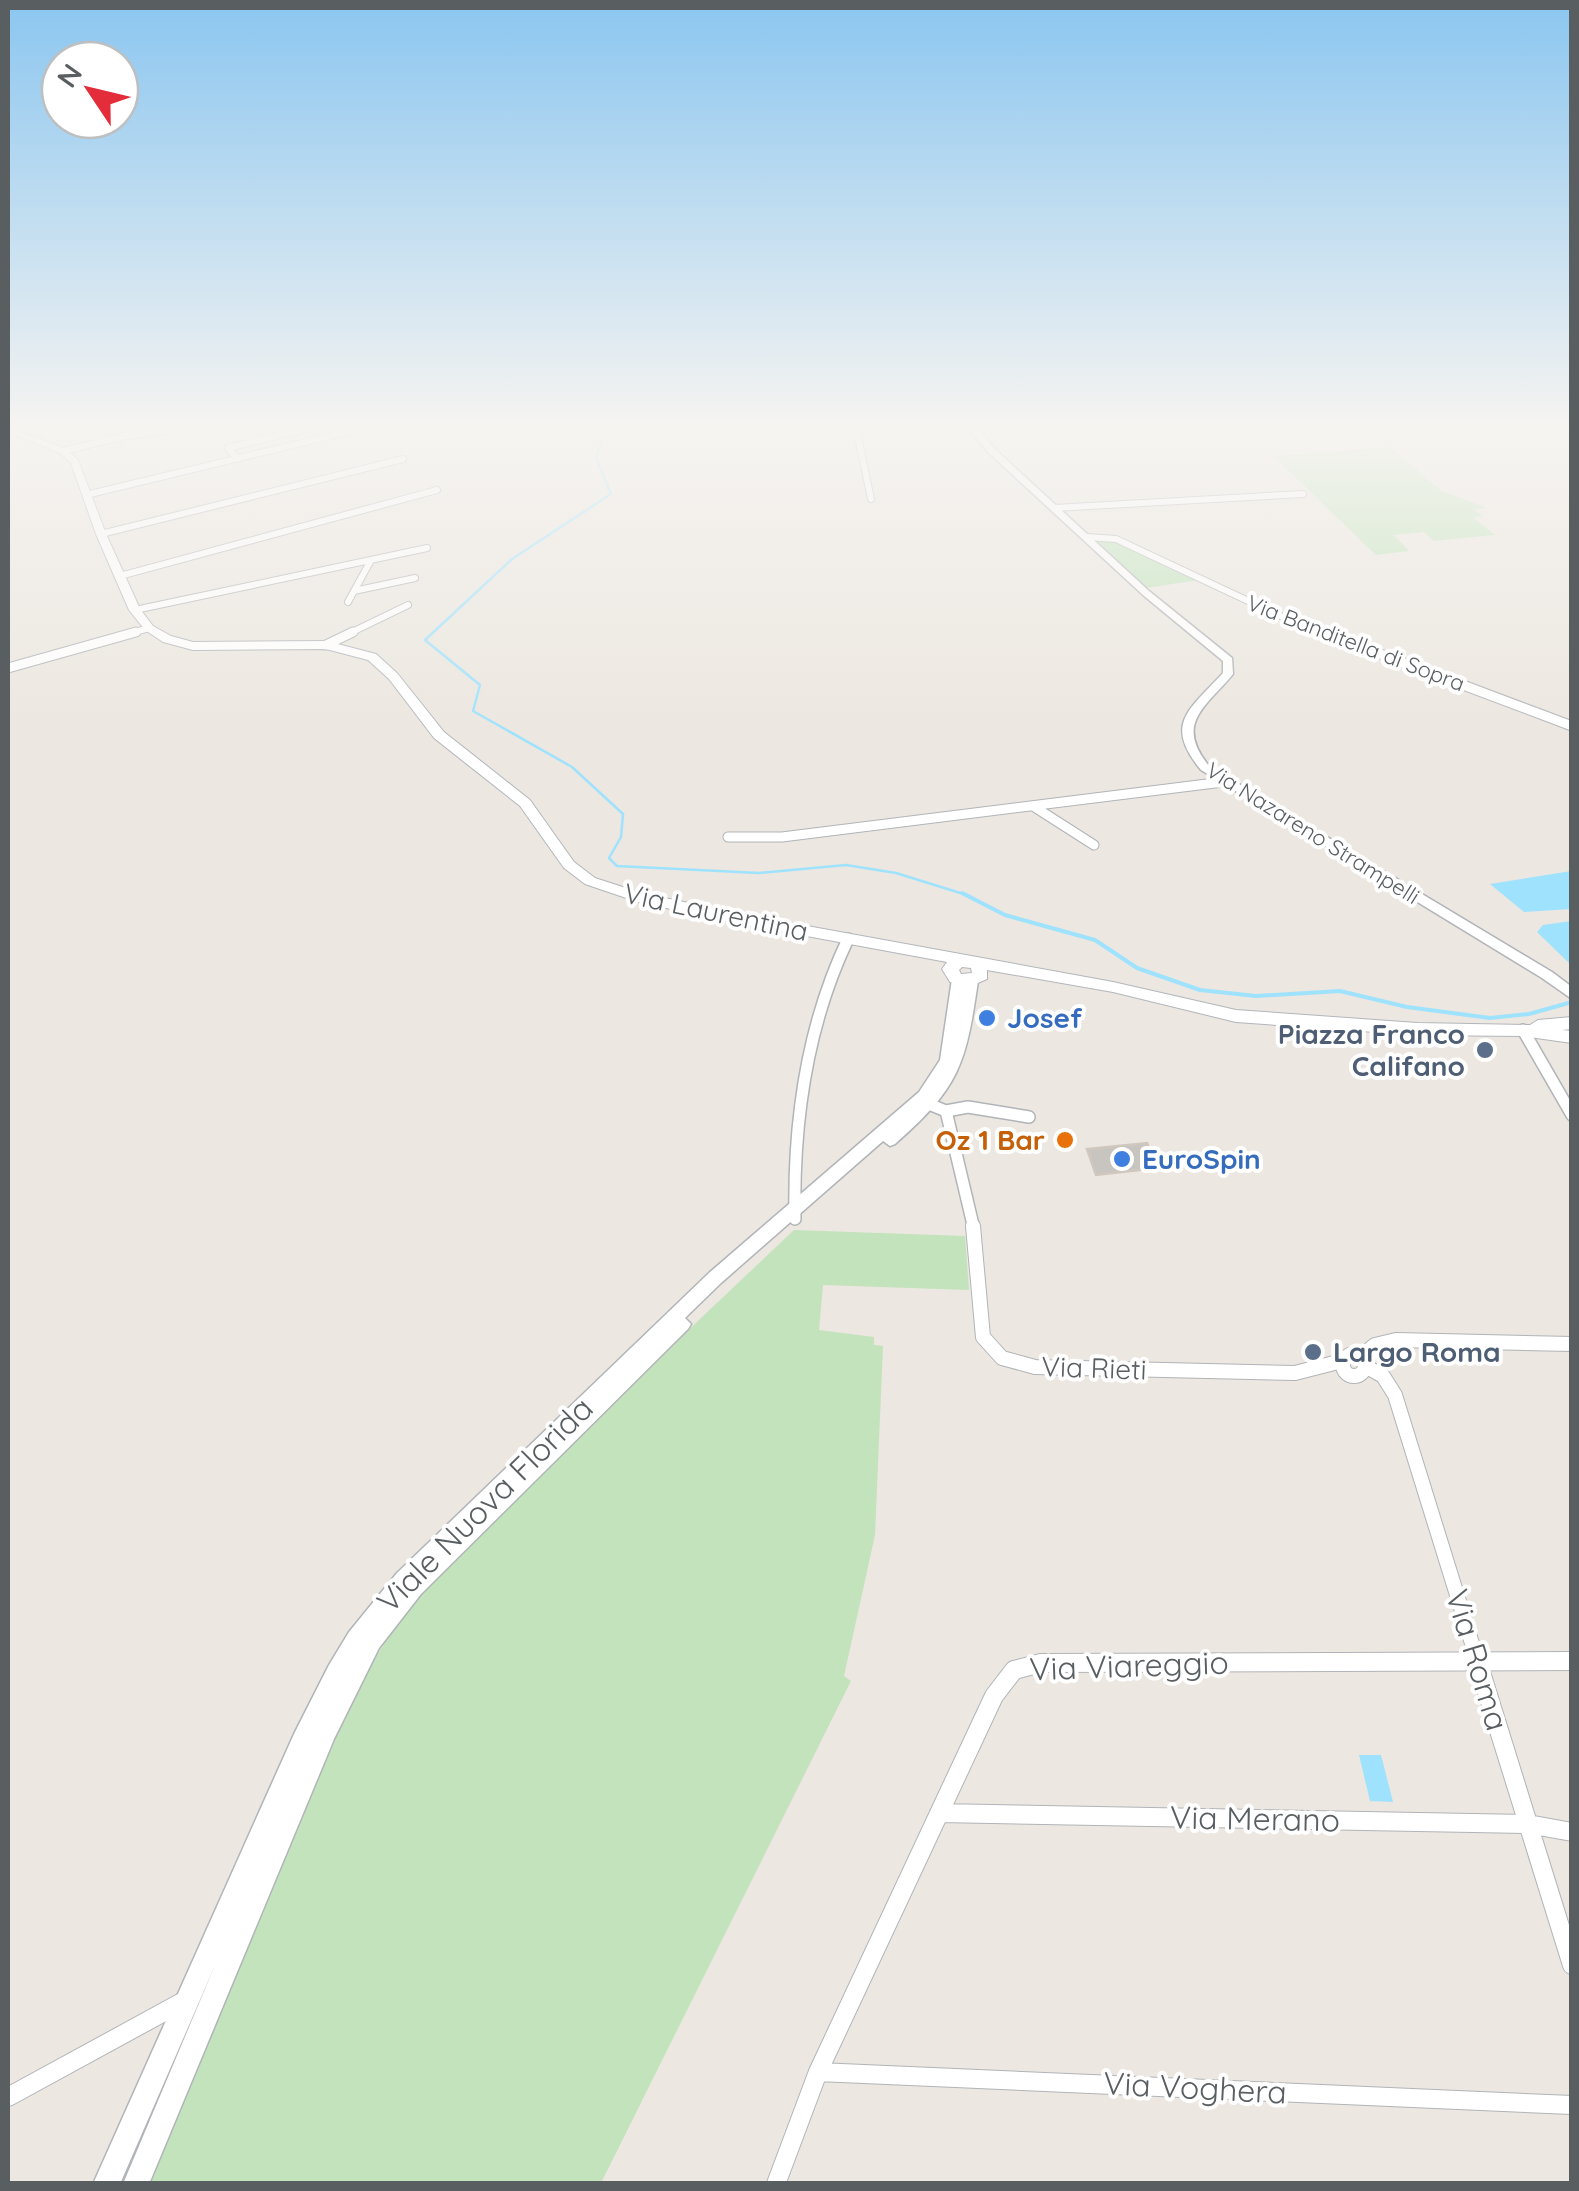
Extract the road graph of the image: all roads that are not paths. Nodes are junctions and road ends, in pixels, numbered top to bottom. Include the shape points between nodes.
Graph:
1 (100, 529) edge
2 (120, 529) edge
3 (293, 529) edge
4 (1077, 529) edge
5 (101, 534) junction
6 (1087, 538) junction
7 (428, 548) dead end
8 (370, 562) junction
9 (120, 576) junction
10 (415, 578) dead end
11 (354, 591) junction
12 (348, 602) dead end
13 (408, 605) dead end
14 (136, 610) junction
15 (149, 628) junction
16 (326, 645) junction
17 (8, 668) edge
18 (1572, 726) edge
19 (1223, 782) junction
20 (1033, 806) junction
21 (728, 837) dead end
22 (1094, 845) dead end
23 (848, 939) junction
24 (967, 972) junction
25 (1568, 991) edge
26 (1572, 1023) edge
27 (1524, 1030) junction
28 (1572, 1037) edge
29 (938, 1108) junction
30 (1572, 1115) edge
31 (1029, 1117) dead end
32 (795, 1213) junction
33 (1572, 1344) edge
34 (1364, 1362) junction
35 (1477, 1660) junction
36 (1572, 1661) edge
37 (939, 1812) junction
38 (1528, 1824) junction
39 (1572, 1832) edge
40 (1572, 1966) edge
41 (223, 1982) junction
42 (189, 1998) junction
43 (818, 2072) junction
44 (8, 2098) edge
45 (1572, 2105) edge
46 (106, 2184) edge
47 (136, 2184) edge
48 (776, 2184) edge

1 - 5 main road
2 - 5 street
3 - 9 street
4 - 6 street, Via Nazareno Strampelli
5 - 9 main road
6 - 18 street, Via Banditella di Sopra via 1116,540 1278,615
6 - 19 street, Via Nazareno Strampelli via 1228,660 1228,674 1196,706 1186,732 1196,759
7 - 8 street
8 - 11 street
8 - 14 street
9 - 14 main road
10 - 11 street
11 - 12 street
13 - 16 street
14 - 15 main road
15 - 16 main road via 201,648
15 - 17 street
16 - 23 main road, Via Laurentina via 384,666 435,731 529,808 569,865 590,881
19 - 20 street
19 - 25 street, Via Nazareno Strampelli
20 - 21 street
20 - 22 street
23 - 24 main road, Via Laurentina
23 - 32 street via 812,1034
24 - 27 main road via 1016,970 1236,1016
24 - 29 street, Viale Nuova Florida via 958,1061
24 - 32 street, Viale Nuova Florida via 948,1056 935,1083
26 - 27 main road
27 - 28 main road
27 - 30 street
29 - 31 street
29 - 32 street, Viale Nuova Florida
29 - 34 street, Via Rieti via 977,1240 983,1338 996,1354 1029,1367 1295,1373 1342,1361 1355,1375 1362,1374
32 - 41 street, Viale Nuova Florida via 390,1614 332,1718
32 - 42 street, Viale Nuova Florida via 691,1300 392,1592 323,1702
33 - 34 street via 1396,1340 1375,1346
34 - 35 street, Via Roma via 1395,1395
35 - 36 street, Via Viareggio
35 - 37 street, Via Viareggio via 1023,1666 1000,1687
35 - 38 street, Via Roma
37 - 38 street, Via Merano
37 - 43 street, Via Viareggio
38 - 39 street, Via Merano
38 - 40 street, Via Roma
41 - 42 street
41 - 47 street, Viale Nuova Florida
42 - 44 street
42 - 46 street, Viale Nuova Florida
43 - 45 street, Via Voghera
43 - 48 street, Via Viareggio

